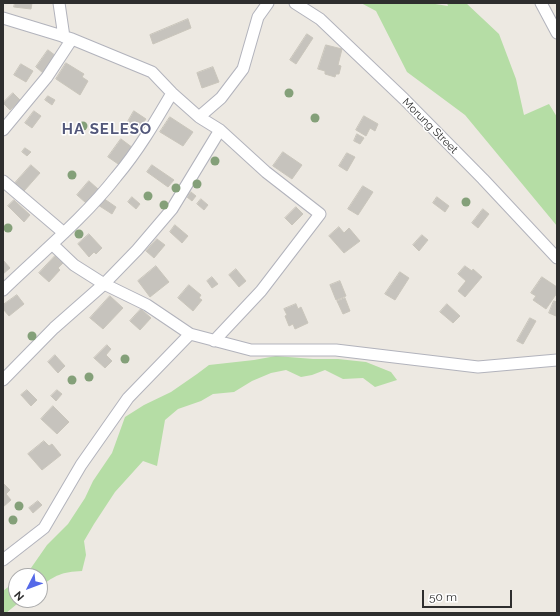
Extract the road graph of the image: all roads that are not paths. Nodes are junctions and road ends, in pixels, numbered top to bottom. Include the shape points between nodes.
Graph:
1 (59, 3) edge
2 (268, 3) edge
3 (295, 3) edge
4 (540, 3) edge
5 (3, 18) edge
6 (557, 33) edge
7 (68, 38) junction
8 (172, 93) junction
9 (199, 117) junction
10 (3, 130) edge
11 (220, 130) junction
12 (3, 181) edge
13 (64, 233) junction
14 (52, 244) junction
15 (557, 258) edge
16 (104, 284) junction
17 (3, 290) edge
18 (190, 334) junction
19 (214, 341) junction
20 (557, 360) edge
21 (3, 380) edge
22 (3, 560) edge

1 - 7 street
2 - 9 street via 258,18 243,69 221,98
3 - 15 street, Morung Street via 320,19 404,99
4 - 6 street
5 - 7 street
7 - 8 street via 152,72
7 - 10 street via 47,77
8 - 9 street
8 - 13 street via 144,140 116,178
9 - 11 street
11 - 16 street via 172,209
11 - 19 street via 266,172 320,214 262,291
12 - 13 street
13 - 14 street
14 - 16 street via 74,265
14 - 17 street
16 - 18 street via 147,305
16 - 21 street via 54,328
18 - 19 street
18 - 22 street via 128,398 81,465 44,528
19 - 20 street via 251,350 336,350 478,367

